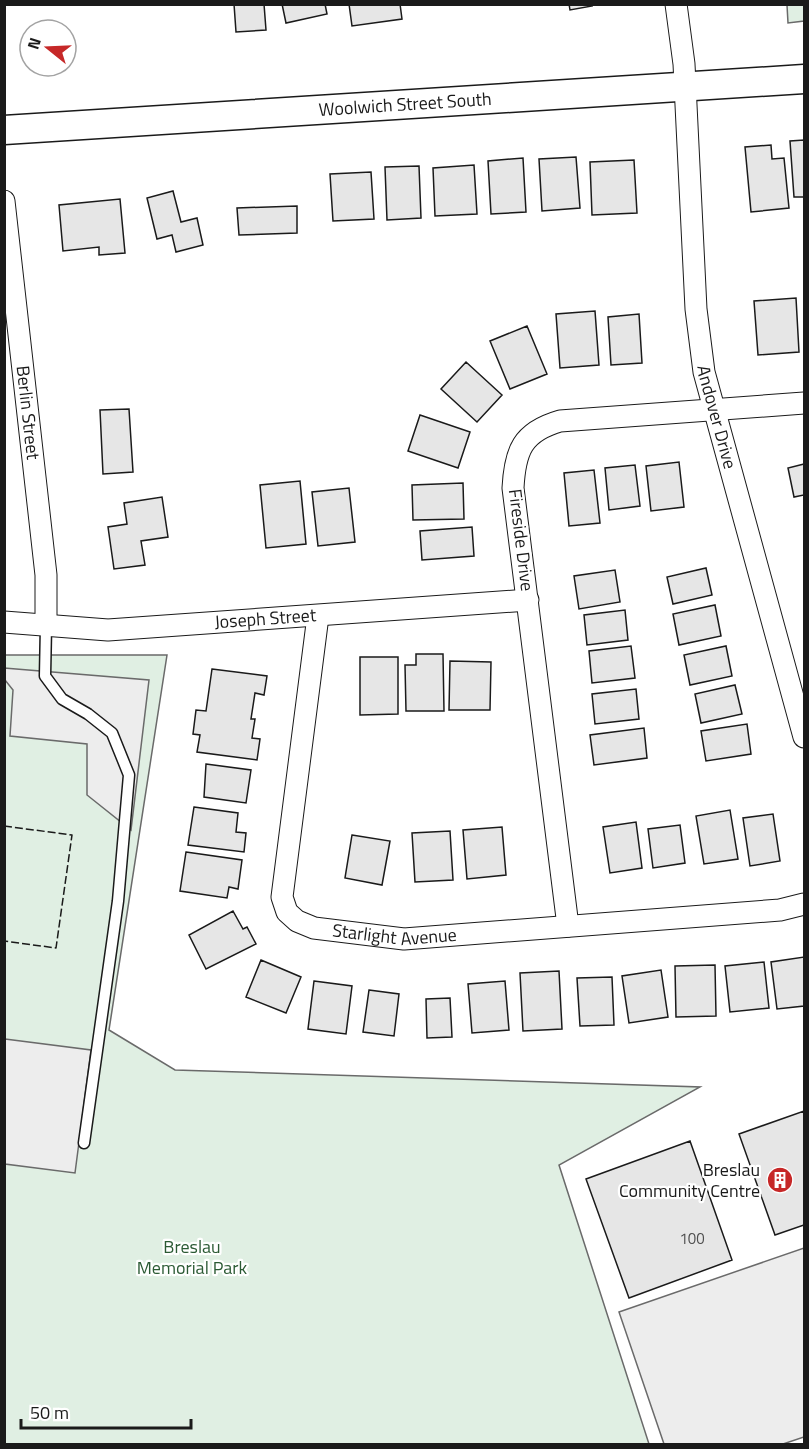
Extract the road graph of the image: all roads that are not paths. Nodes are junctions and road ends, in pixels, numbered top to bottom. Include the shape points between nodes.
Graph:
1 (676, 4) edge
2 (804, 79) edge
3 (684, 88) junction
4 (4, 130) edge
5 (4, 201) edge
6 (804, 403) edge
7 (716, 408) junction
8 (528, 600) junction
9 (318, 616) junction
10 (4, 622) edge
11 (46, 626) junction
12 (804, 737) edge
13 (804, 904) edge
14 (568, 926) junction
15 (84, 1143) dead end

1 - 3 street, Andover Drive
2 - 3 street, Woolwich Street South
3 - 4 street, Woolwich Street South
3 - 7 street, Andover Drive via 696,309 704,372
5 - 11 street, Berlin Street via 46,575
6 - 7 street, Fireside Drive
7 - 8 street, Fireside Drive via 560,421 543,426 528,438 517,452 513,488
7 - 12 street, Andover Drive
8 - 9 street, Joseph Street
8 - 14 street, Fireside Drive
9 - 11 street, Joseph Street via 108,630
9 - 14 street, Starlight Avenue via 282,897 287,912 314,928 404,939
10 - 11 street, Joseph Street
11 - 15 lane via 45,676 62,699 112,733 129,775 118,902
13 - 14 street, Starlight Avenue via 780,910

